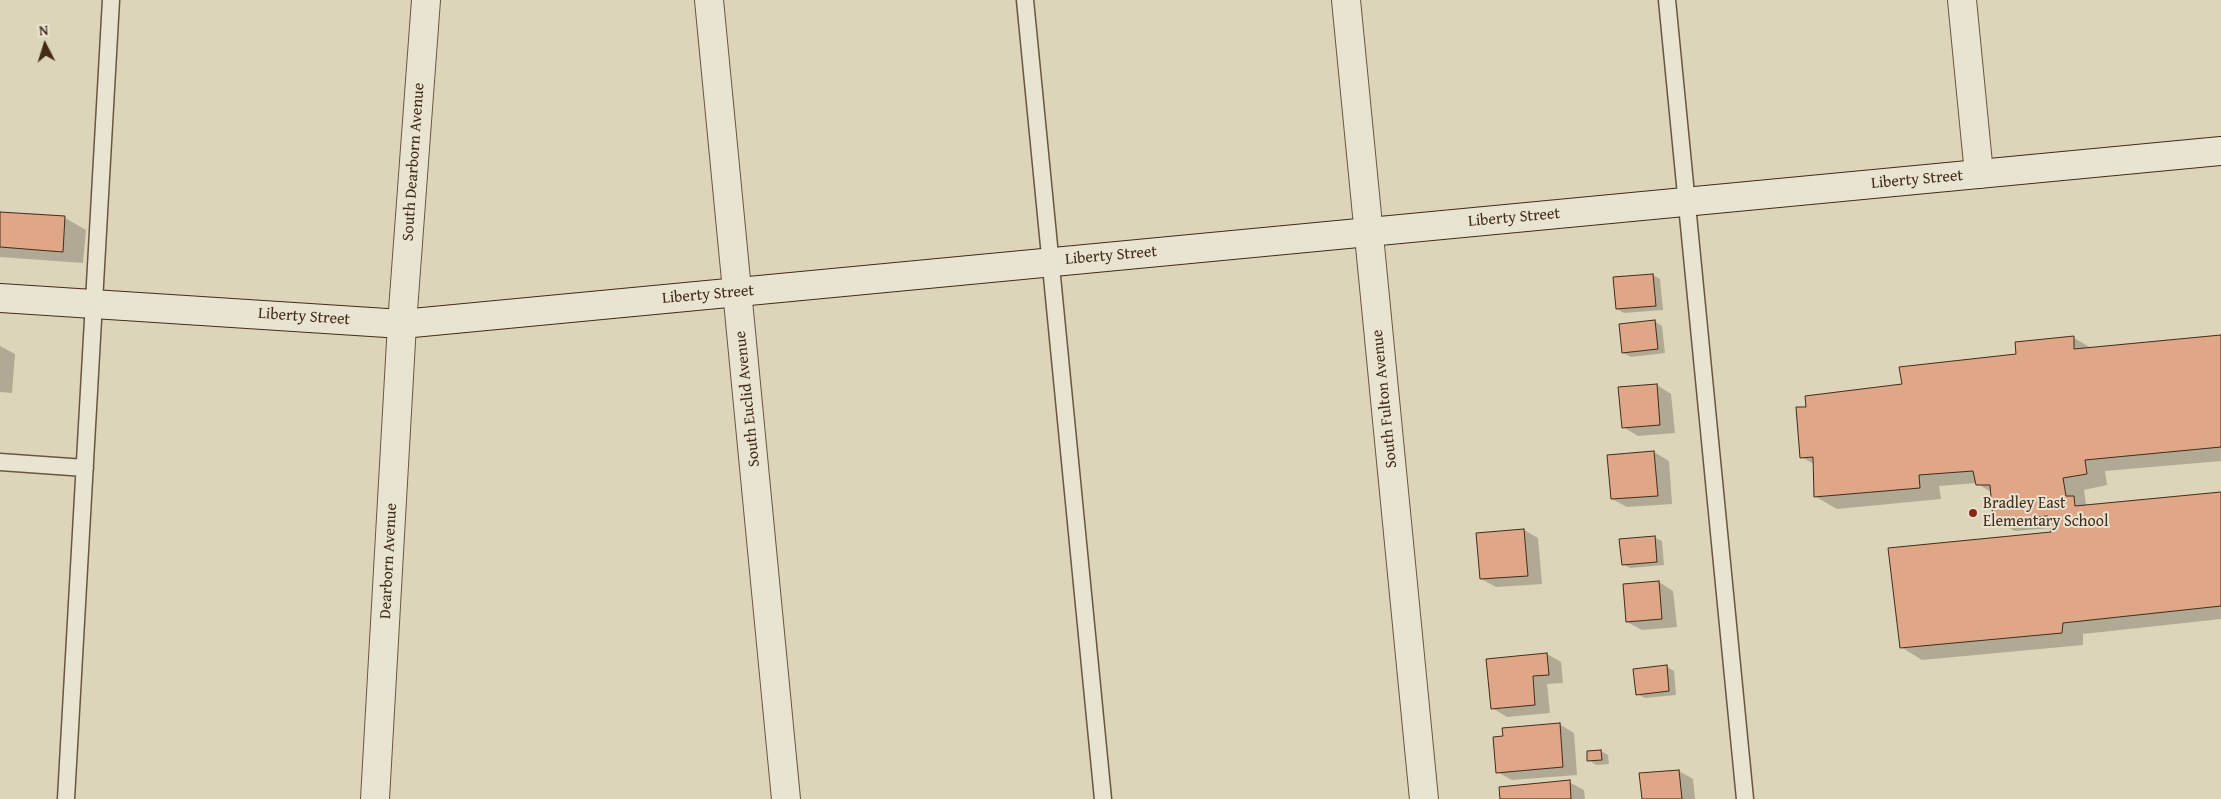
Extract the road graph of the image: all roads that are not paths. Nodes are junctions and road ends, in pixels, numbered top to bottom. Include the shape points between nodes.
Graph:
1 (111, 0) edge
2 (426, 0) edge
3 (709, 0) edge
4 (1025, 0) edge
5 (1346, 0) edge
6 (1667, 0) edge
7 (1962, 0) edge
8 (2221, 151) edge
9 (1979, 174) junction
10 (1686, 202) junction
11 (1369, 232) junction
12 (1051, 262) junction
13 (737, 292) junction
14 (0, 298) edge
15 (94, 304) junction
16 (402, 324) junction
17 (0, 462) edge
18 (85, 468) junction
19 (66, 799) edge
20 (375, 799) edge
21 (786, 799) edge
22 (1103, 799) edge
23 (1424, 799) edge
24 (1745, 799) edge

1 - 15 lane
2 - 16 street, South Dearborn Avenue
3 - 13 street, South Euclid Avenue
4 - 12 lane
5 - 11 street, South Fulton Avenue
6 - 10 lane
7 - 9 street
8 - 9 street, Liberty Street
9 - 10 street, Liberty Street
10 - 11 street, Liberty Street
10 - 24 lane
11 - 12 street, Liberty Street
11 - 23 street, South Fulton Avenue
12 - 13 street, Liberty Street
12 - 22 lane
13 - 16 street, Liberty Street
13 - 21 street, South Euclid Avenue
14 - 15 street, Liberty Street
15 - 16 street, Liberty Street
15 - 18 lane
16 - 20 street, Dearborn Avenue
17 - 18 lane
18 - 19 lane

